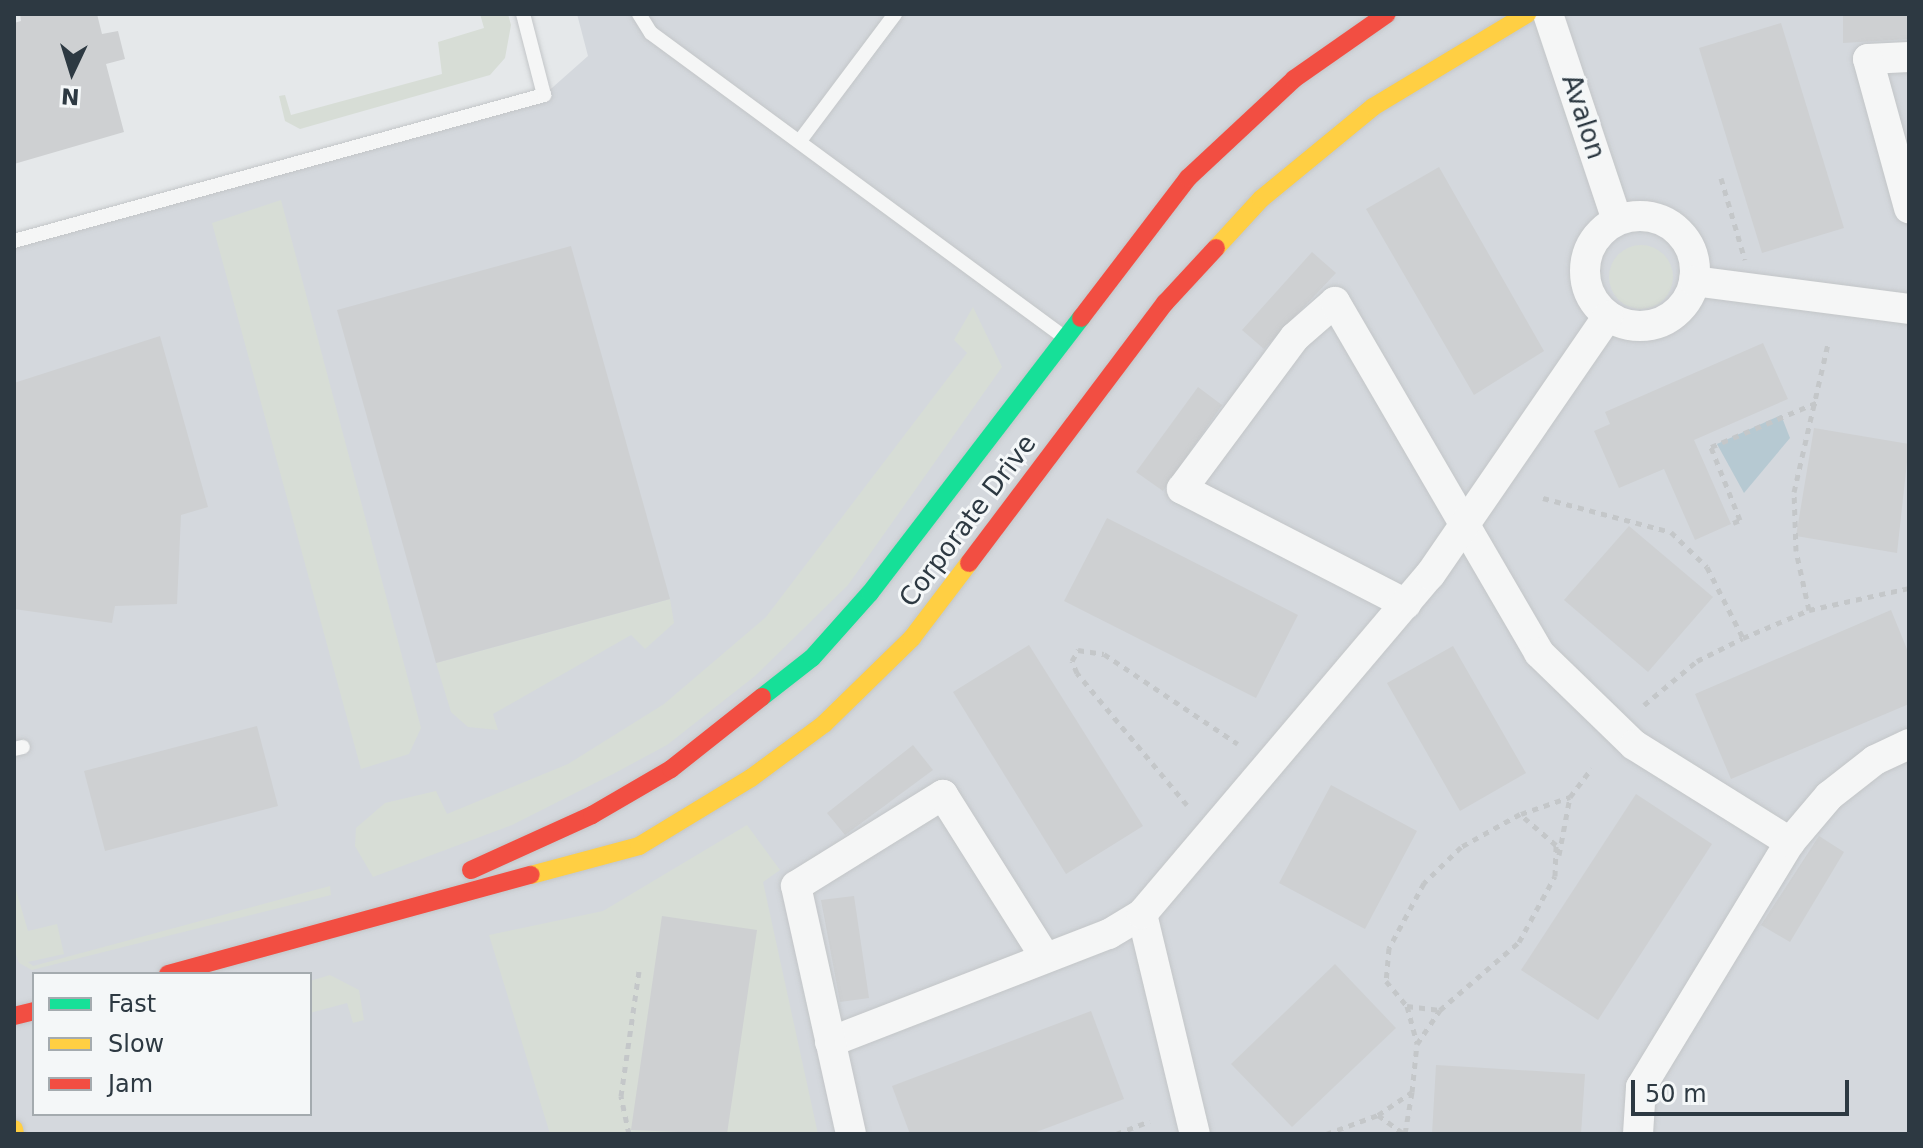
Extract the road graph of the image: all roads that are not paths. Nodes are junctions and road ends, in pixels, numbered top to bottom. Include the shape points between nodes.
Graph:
1 (523, 14) edge
2 (639, 14) edge
3 (895, 14) edge
4 (1387, 14) edge
5 (1527, 14) edge
6 (1548, 14) edge
7 (1909, 57) edge
8 (802, 138) junction
9 (1909, 208) edge
10 (1617, 220) junction
11 (14, 241) edge
12 (1694, 281) junction
13 (1909, 309) edge
14 (1608, 316) junction
15 (1064, 337) junction
16 (1136, 340) junction
17 (1106, 347) dead end
18 (1084, 348) dead end
19 (1467, 523) junction
20 (1406, 604) junction
21 (1909, 744) edge
22 (1790, 842) junction
23 (1142, 914) junction
24 (361, 921) junction
25 (1045, 957) junction
26 (175, 972) edge
27 (830, 1042) junction
28 (851, 1134) edge
29 (1195, 1134) edge
30 (1638, 1134) edge

1 - 11 lane via 544,95
2 - 8 lane via 651,33
3 - 8 lane
4 - 15 main road, Corporate Drive via 1294,79 1219,146 1157,214
5 - 16 main road, Corporate Drive via 1411,82 1293,169 1195,266
6 - 10 street, Avalon
7 - 9 street via 1868,59
8 - 15 lane
10 - 12 street via 1654,218 1675,229 1690,249
10 - 14 street via 1590,245 1584,269 1589,295
12 - 13 street
12 - 14 street via 1668,319 1633,325
14 - 19 street
15 - 18 main road
15 - 24 main road, Corporate Drive via 870,593 780,688 619,799
16 - 17 main road
16 - 24 main road, Corporate Drive via 912,638 813,732 713,804 639,846
19 - 20 street
19 - 20 street via 1335,302 1295,337 1182,489
19 - 22 street via 1531,640 1583,702 1659,764
20 - 23 street
21 - 22 street via 1840,786
22 - 30 street via 1641,1087
23 - 25 street
23 - 29 street
24 - 26 main road, Corporate Drive
25 - 27 street
25 - 27 street via 943,795 796,886
27 - 28 street

